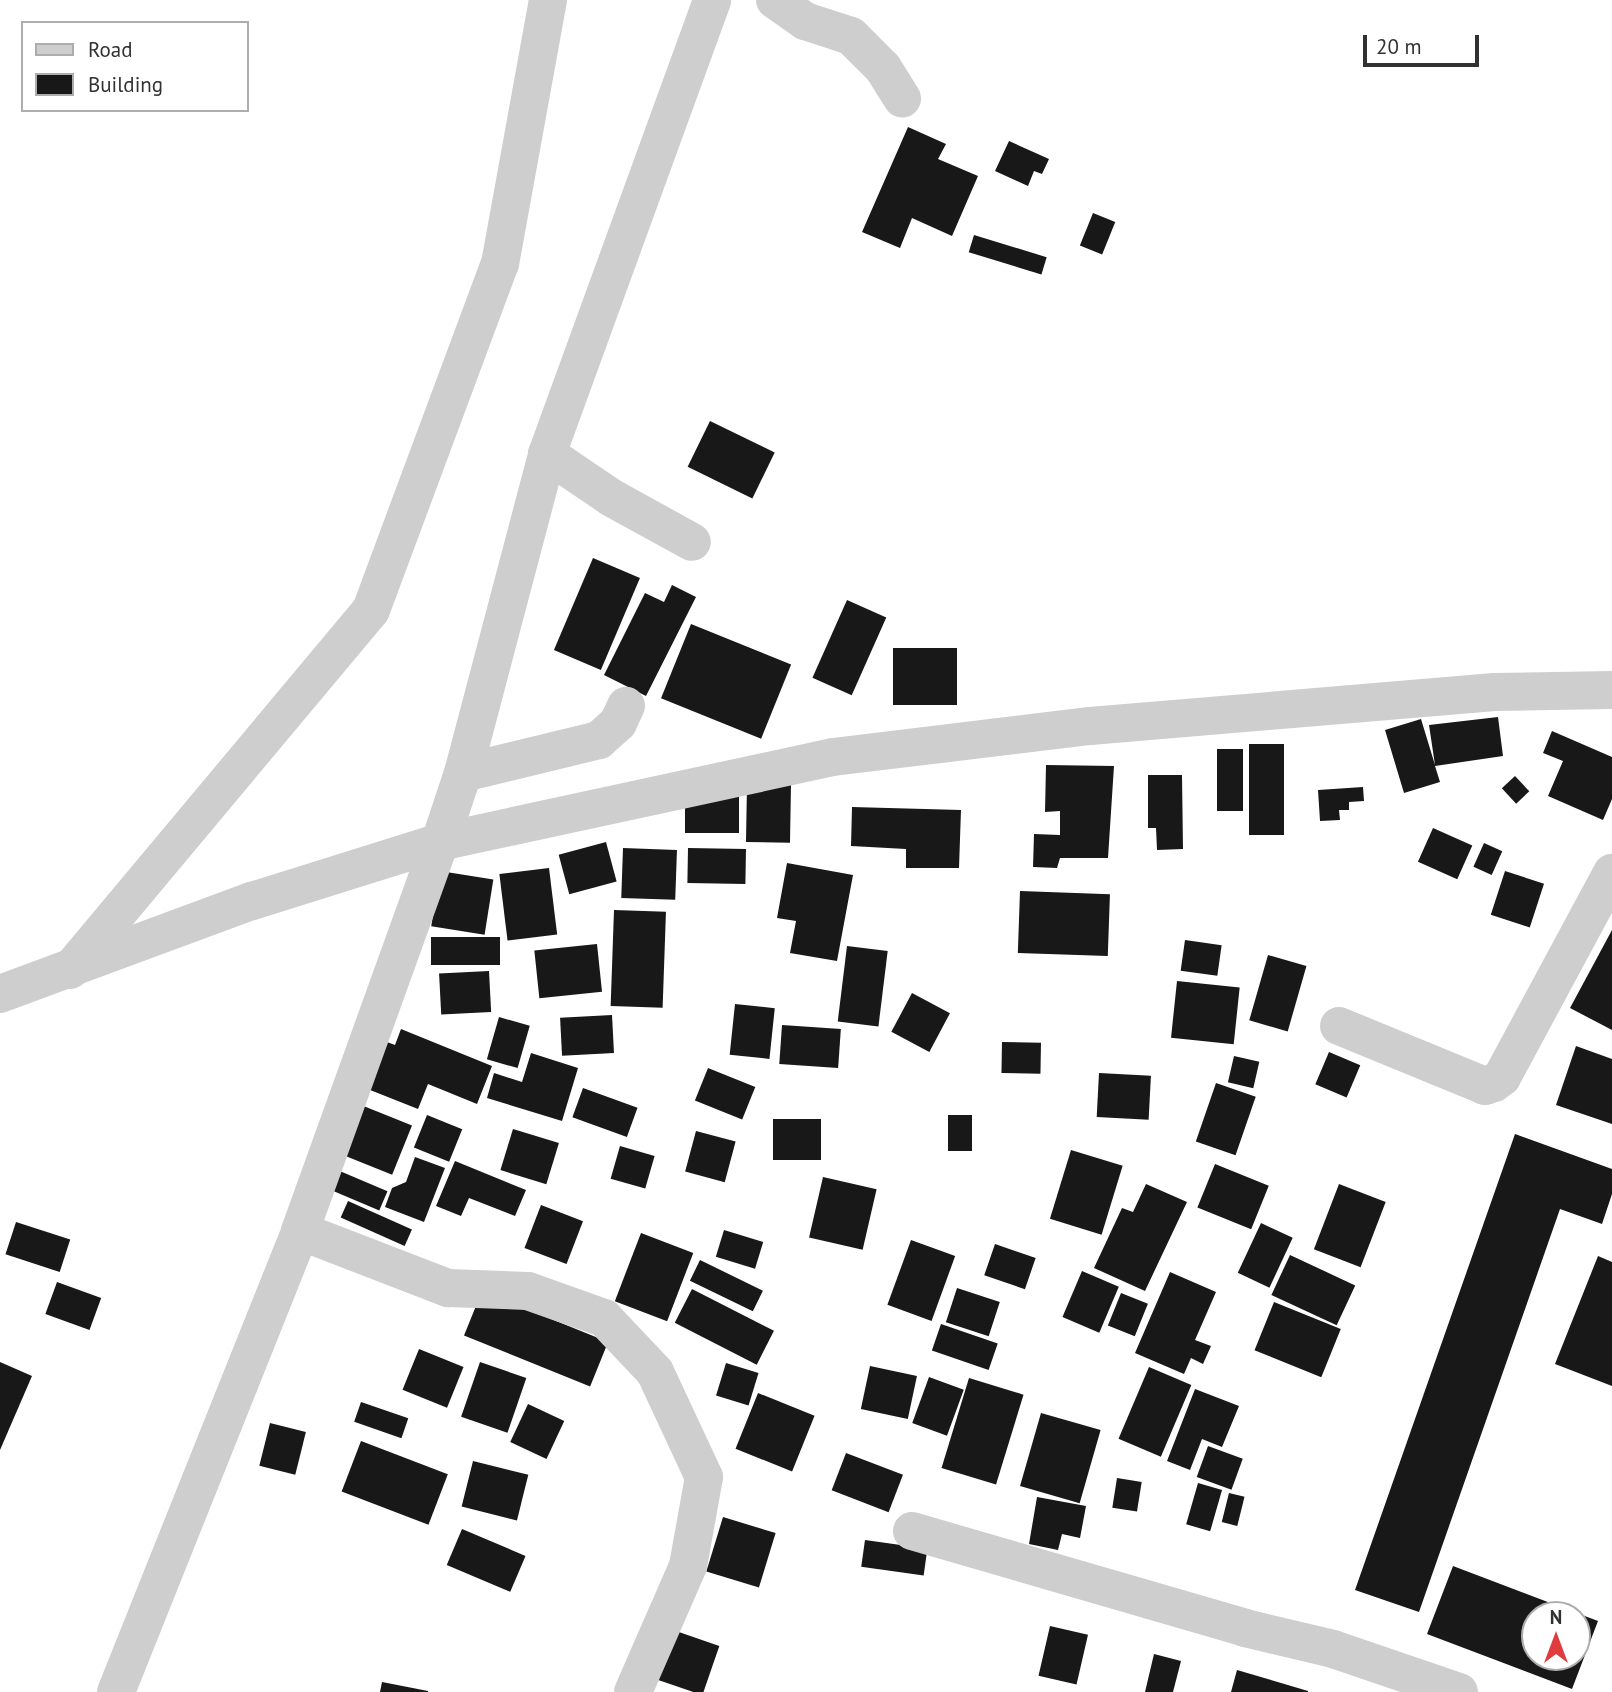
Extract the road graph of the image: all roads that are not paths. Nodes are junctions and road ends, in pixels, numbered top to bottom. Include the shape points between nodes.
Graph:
1 (548, 0) edge
2 (712, 0) edge
3 (775, 0) edge
4 (902, 99) dead end
5 (547, 454) junction
6 (692, 542) dead end
7 (1612, 690) edge
8 (626, 706) dead end
9 (463, 773) junction
10 (440, 842) junction
11 (1612, 873) edge
12 (68, 971) junction
13 (0, 994) edge
14 (1339, 1026) dead end
15 (300, 1231) junction
16 (912, 1531) dead end
17 (116, 1692) edge
18 (634, 1692) edge
19 (1459, 1692) edge

1 - 12 street via 500,264 371,610
2 - 5 street
3 - 4 street via 805,21 850,36 883,68
5 - 6 street via 612,498
5 - 9 street
7 - 10 street via 1495,692 1090,726 859,753
8 - 9 street via 618,723 599,740
9 - 10 street
10 - 12 street via 252,901
10 - 15 street
11 - 14 street via 1502,1077 1494,1083 1485,1086
12 - 13 street
15 - 17 street
15 - 18 street via 448,1288 528,1292 604,1318 655,1372 704,1477 688,1566
16 - 19 street via 1333,1649

